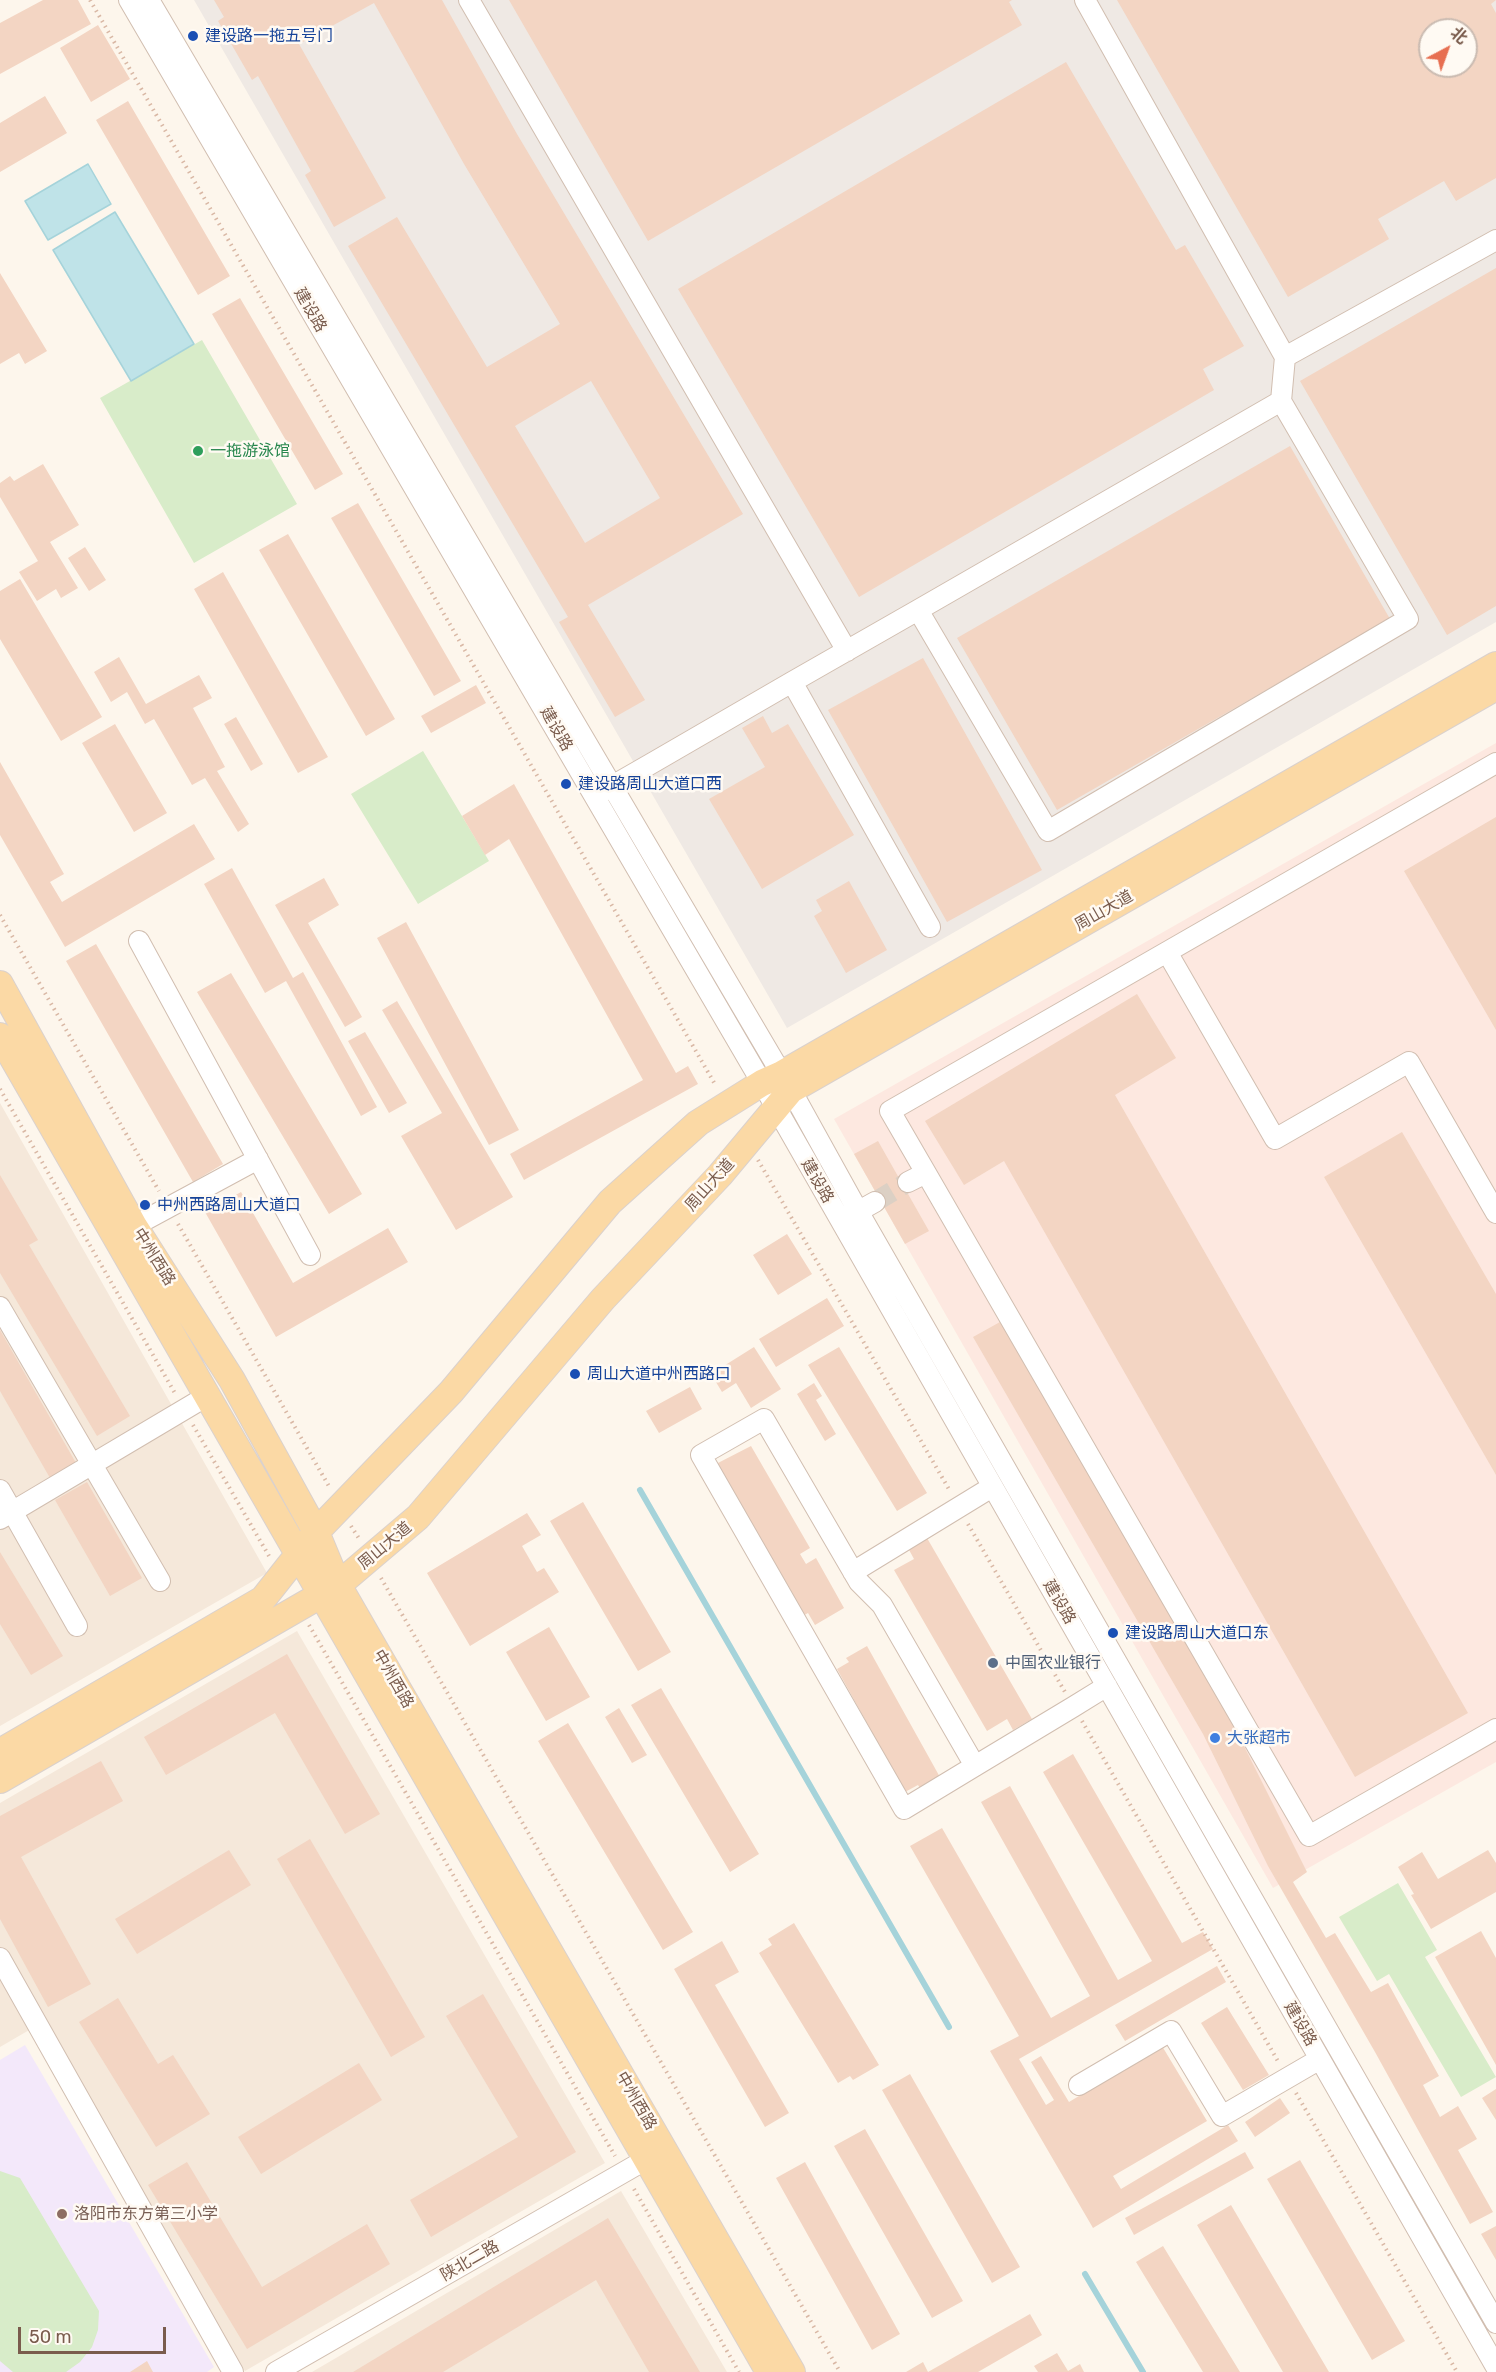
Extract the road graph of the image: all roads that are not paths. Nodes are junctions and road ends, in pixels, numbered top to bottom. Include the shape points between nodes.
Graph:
1 (129, 0) edge
2 (149, 0) edge
3 (469, 0) edge
4 (1085, 0) edge
5 (1496, 240) edge
6 (1285, 357) junction
7 (1281, 401) junction
8 (918, 610) junction
9 (847, 651) junction
10 (1496, 665) edge
11 (792, 682) junction
12 (1496, 687) edge
13 (1496, 763) edge
14 (603, 792) junction
15 (930, 927) dead end
16 (139, 941) dead end
17 (1167, 952) junction
18 (0, 984) edge
19 (0, 1036) edge
20 (777, 1089) junction
21 (258, 1159) junction
22 (867, 1207) junction
23 (1496, 1213) edge
24 (841, 1222) junction
25 (134, 1226) junction
26 (310, 1255) dead end
27 (0, 1307) edge
28 (207, 1396) junction
29 (91, 1465) junction
30 (992, 1487) junction
31 (0, 1490) edge
32 (6, 1516) edge
33 (316, 1532) junction
34 (297, 1554) junction
35 (853, 1572) junction
36 (160, 1581) dead end
37 (319, 1596) junction
38 (77, 1626) dead end
39 (1107, 1686) junction
40 (1496, 1729) edge
41 (0, 1752) edge
42 (975, 1766) junction
43 (0, 1780) edge
44 (0, 1958) edge
45 (1320, 2059) junction
46 (1079, 2085) dead end
47 (655, 2155) junction
48 (1496, 2324) edge
49 (1496, 2367) edge
50 (234, 2372) edge
51 (276, 2372) edge
52 (770, 2372) edge
53 (792, 2372) edge

1 - 14 street, 建设路
2 - 14 street, 建设路
3 - 9 street
4 - 6 street
5 - 6 street
6 - 7 street
7 - 8 street
7 - 8 street via 1408,620 1048,831
8 - 9 street
9 - 11 street
10 - 20 main road, 周山大道
11 - 14 street
11 - 15 street
12 - 20 main road, 周山大道
13 - 17 street
14 - 20 street, 建设路
16 - 21 street
17 - 23 street via 1275,1138 1409,1062
17 - 40 street via 890,1111 917,1178 1309,1836
18 - 25 main road, 中州西路
19 - 28 main road, 中州西路
20 - 22 street, 建设路
20 - 24 street, 建设路
20 - 33 main road, 周山大道 via 726,1105 698,1123 610,1202 451,1392
20 - 37 main road, 周山大道 via 748,1142 603,1299 418,1517
21 - 25 street
21 - 26 street
22 - 24 street
22 - 48 street, 建设路
24 - 30 street, 建设路
25 - 33 main road, 中州西路 via 232,1380
27 - 29 street
28 - 29 street
28 - 34 main road, 中州西路
29 - 32 street
29 - 36 street
30 - 35 street
30 - 39 street, 建设路
31 - 32 street
32 - 38 street
33 - 34 main road, 周山大道
33 - 37 main road, 中州西路
34 - 37 main road, 中州西路
34 - 41 main road, 周山大道 via 263,1599
35 - 42 street via 882,1605
35 - 42 street via 764,1419 701,1455 904,1809
37 - 43 main road, 周山大道
37 - 47 main road, 中州西路
39 - 42 street
39 - 45 street, 建设路
44 - 50 street
45 - 46 street via 1222,2116 1171,2031
45 - 49 street, 建设路
47 - 51 street, 陕北二路
47 - 52 main road, 中州西路
47 - 53 main road, 中州西路

